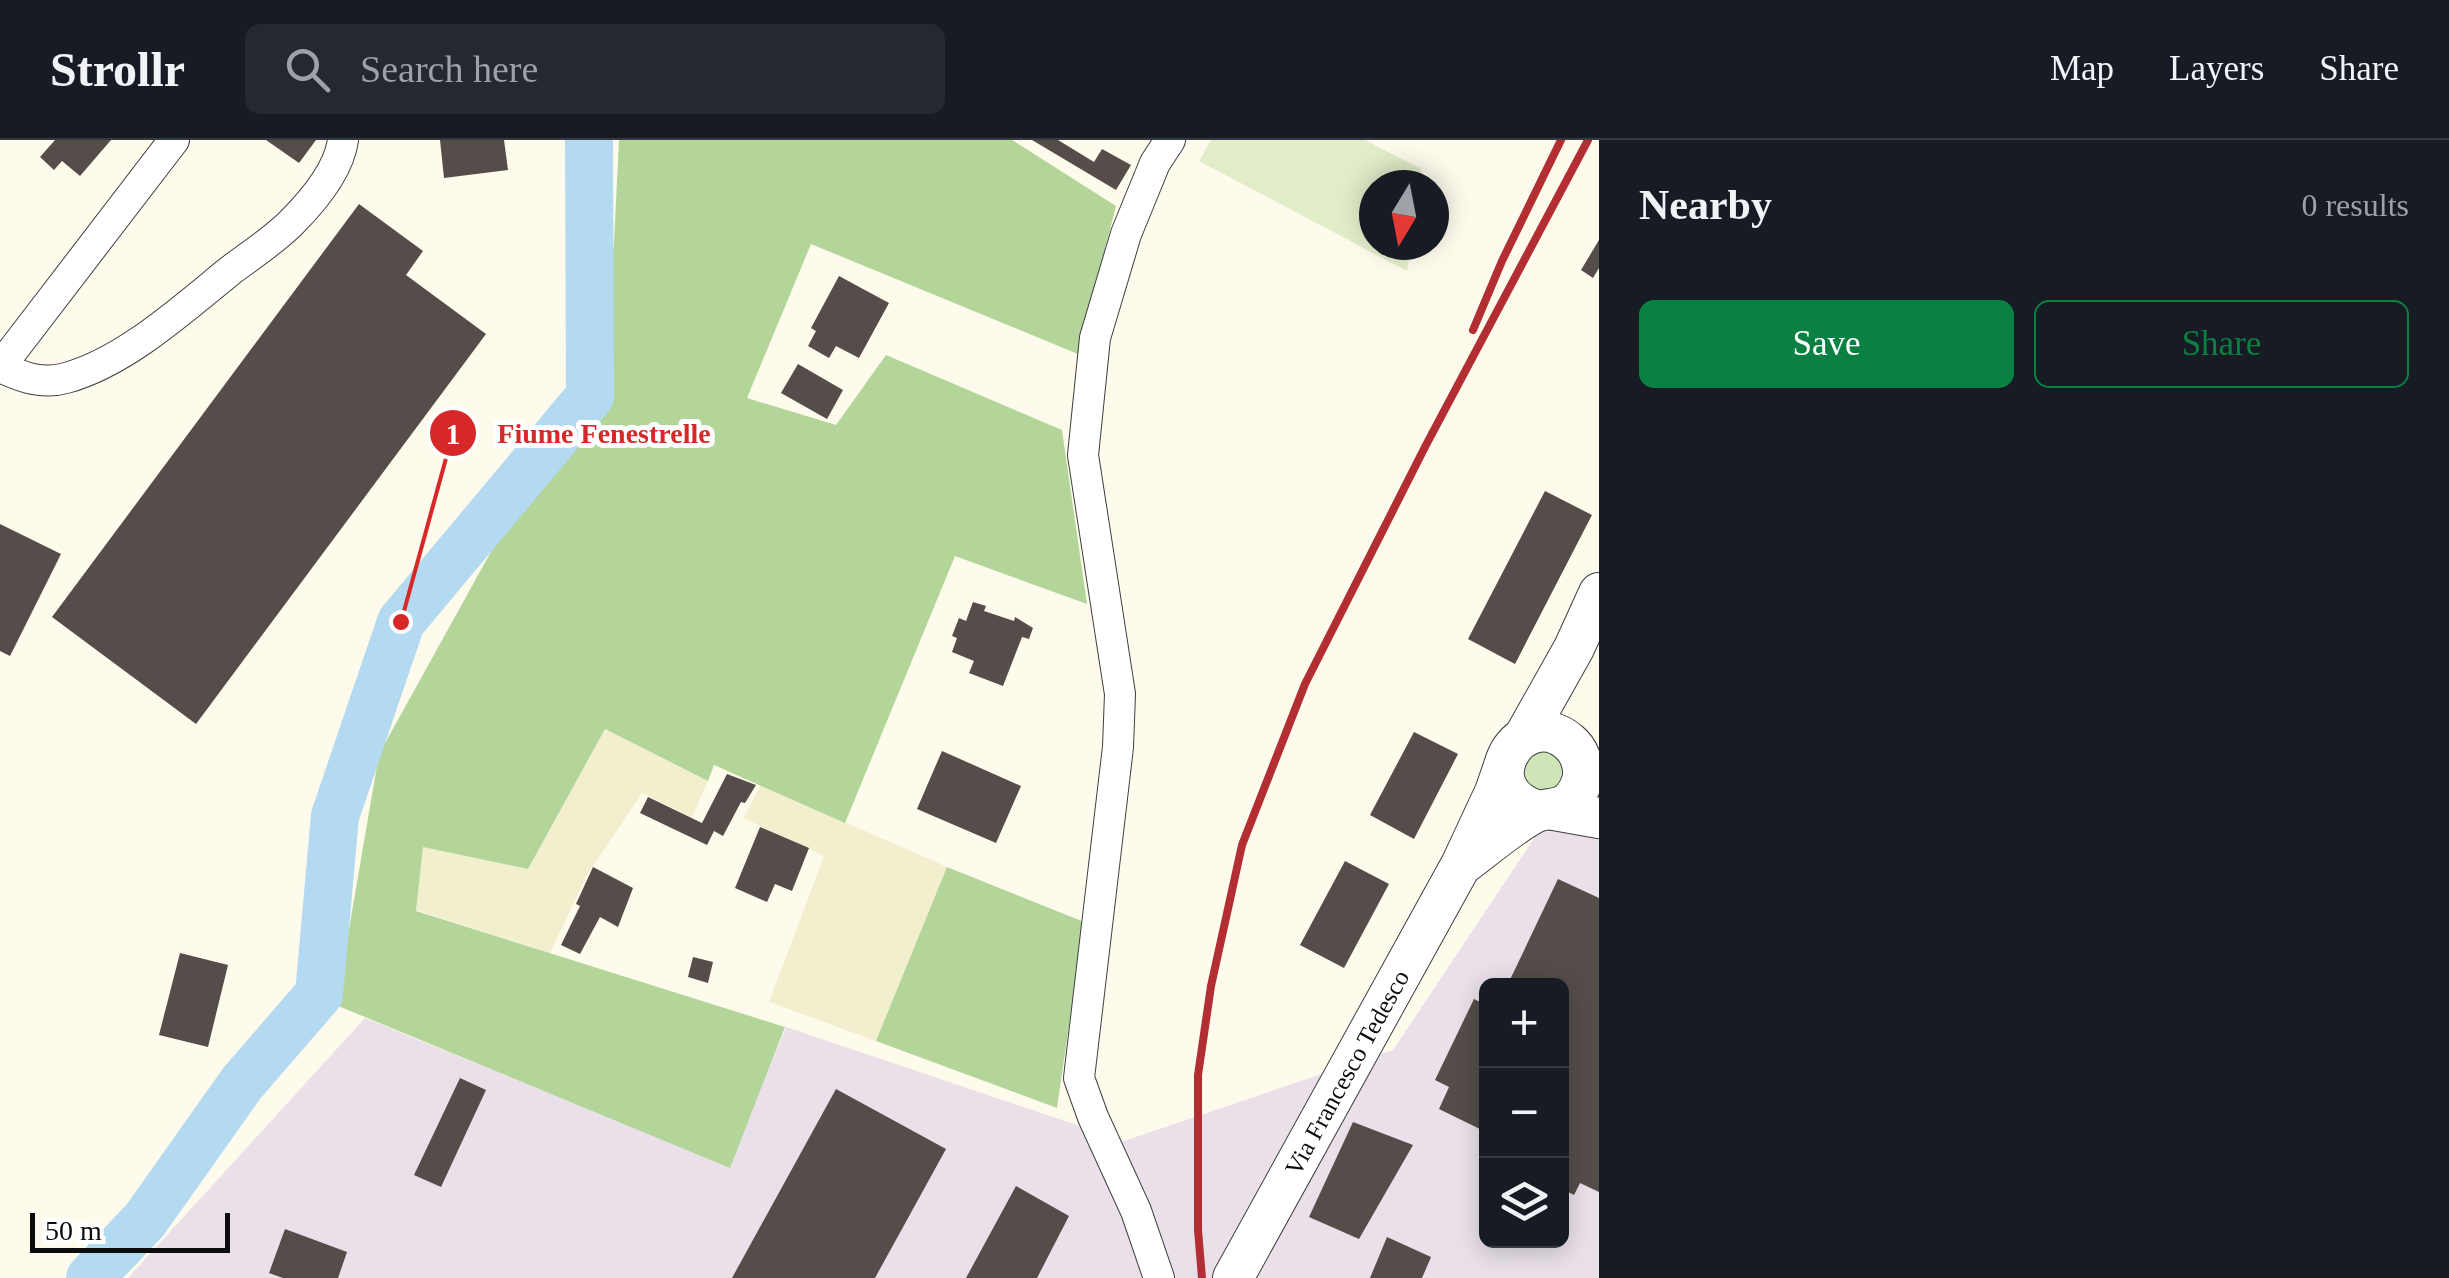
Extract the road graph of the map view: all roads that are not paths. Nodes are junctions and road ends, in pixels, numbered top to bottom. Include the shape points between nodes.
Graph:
1 (174, 140) edge
2 (343, 140) edge
3 (1170, 140) edge
4 (0, 367) edge
5 (1599, 593) edge
6 (1574, 648) junction
7 (1514, 750) junction
8 (1581, 757) edge
9 (1546, 810) junction
10 (1599, 818) edge
11 (1461, 866) junction
12 (1159, 1278) edge
13 (1234, 1278) edge

1 - 4 street
2 - 4 street via 324,184 290,224 105,362 43,381
3 - 12 street via 1126,234 1095,338 1083,455 1120,694 1079,1078
5 - 6 street, Via Francesco Tedesco
6 - 7 street, Via Francesco Tedesco
6 - 8 street, Via Francesco Tedesco via 1563,709
7 - 8 street via 1536,732 1552,733
7 - 9 street via 1507,788 1514,799
7 - 11 street, Via Francesco Tedesco
8 - 9 street, Via Francesco Tedesco via 1578,791
9 - 10 street
9 - 11 street, Via Francesco Tedesco
11 - 13 street, Via Francesco Tedesco

